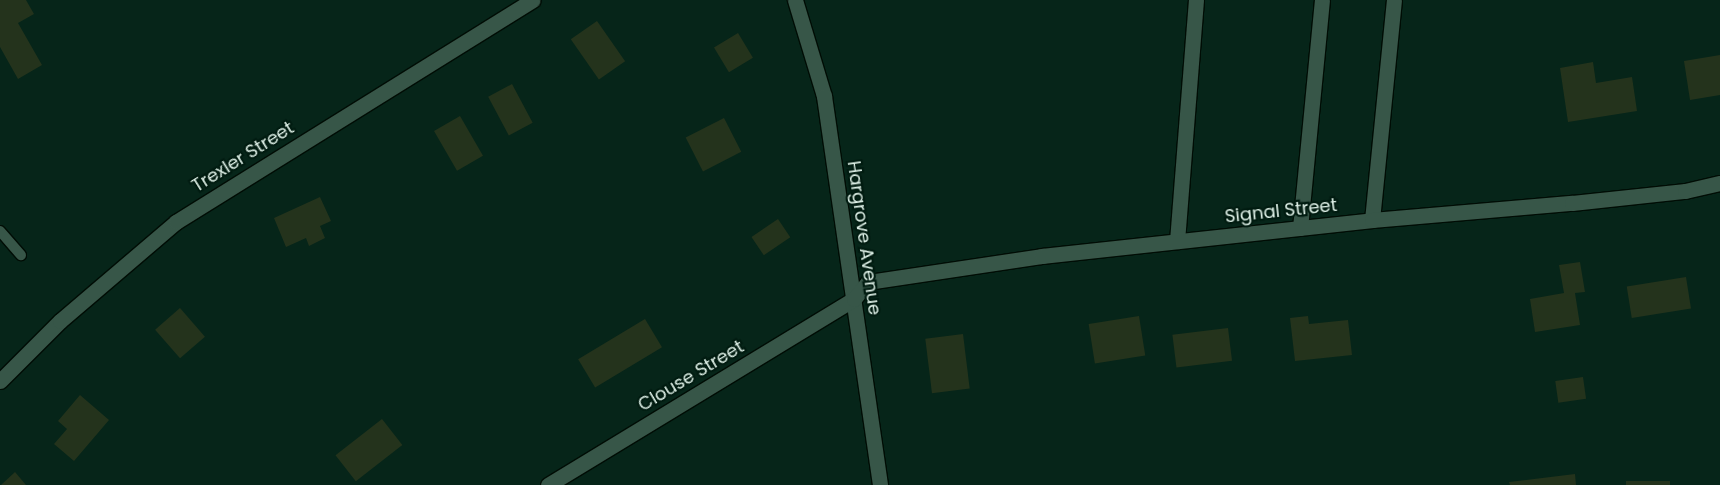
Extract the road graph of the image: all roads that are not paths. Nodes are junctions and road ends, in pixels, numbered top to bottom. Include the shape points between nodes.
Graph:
1 (533, 0) edge
2 (795, 0) edge
3 (1196, 0) edge
4 (1322, 0) edge
5 (1394, 0) edge
6 (1720, 183) edge
7 (1372, 220) junction
8 (1300, 228) junction
9 (0, 231) edge
10 (1177, 241) junction
11 (21, 254) dead end
12 (854, 299) junction
13 (0, 381) edge
14 (548, 485) edge
15 (880, 485) edge

1 - 13 street, Trexler Street via 176,222 74,308
2 - 12 street, Hargrove Avenue via 824,96
3 - 10 street
4 - 8 street
5 - 7 street
6 - 7 street, Signal Street via 1572,203
7 - 8 street, Signal Street
8 - 10 street, Signal Street
9 - 11 lane
10 - 12 street, Signal Street via 1042,256 868,282
12 - 14 street, Clouse Street
12 - 15 street, Hargrove Avenue

